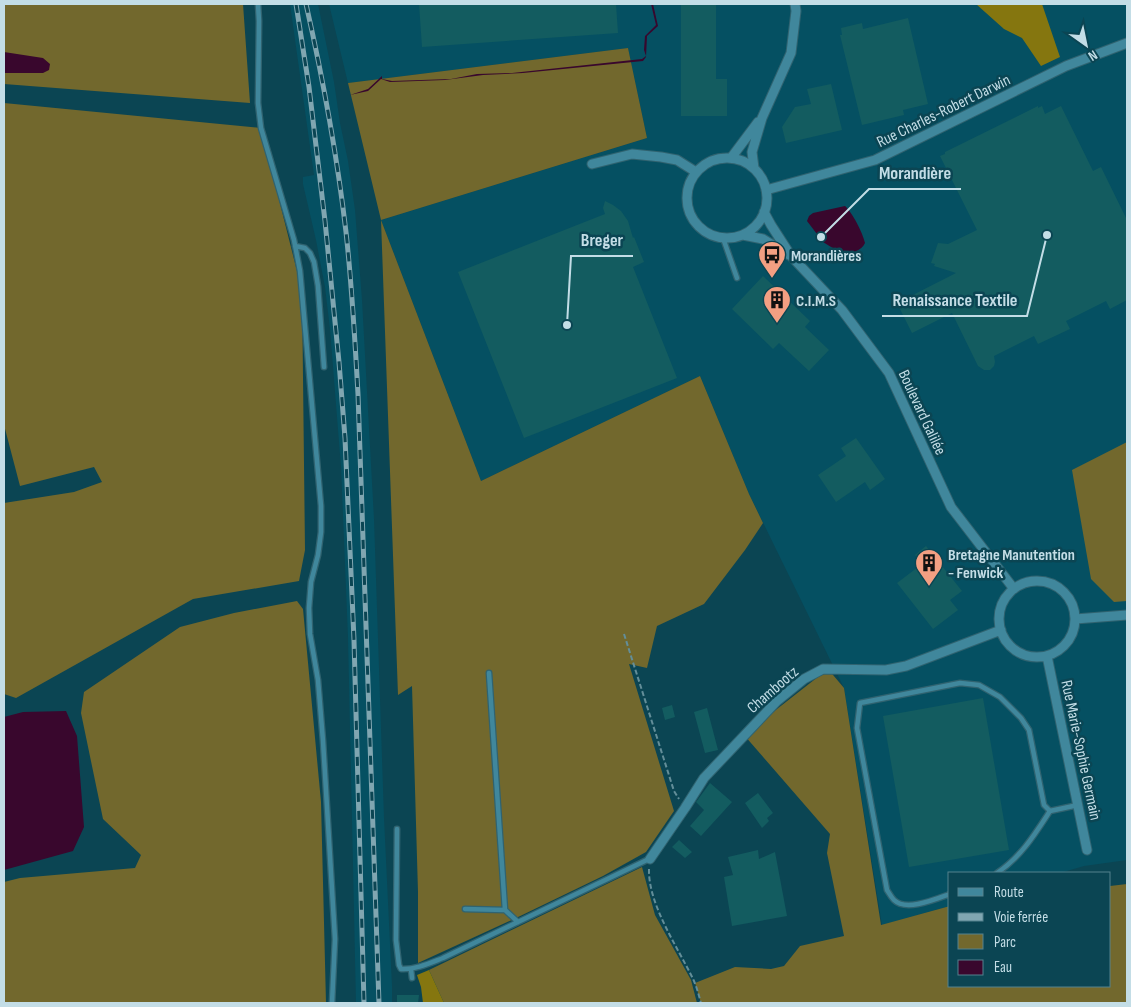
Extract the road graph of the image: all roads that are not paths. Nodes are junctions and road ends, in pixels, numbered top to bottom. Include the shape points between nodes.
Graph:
1 (258, 4) edge
2 (795, 4) edge
3 (1127, 44) edge
4 (762, 118) junction
5 (731, 158) junction
6 (592, 164) dead end
7 (754, 168) junction
8 (696, 172) junction
9 (766, 190) junction
10 (764, 212) junction
11 (743, 234) junction
12 (723, 238) junction
13 (294, 246) junction
14 (791, 256) junction
15 (737, 278) dead end
16 (324, 367) dead end
17 (1014, 589) junction
18 (1127, 616) edge
19 (1075, 619) junction
20 (1001, 630) junction
21 (1047, 656) junction
22 (489, 673) dead end
23 (1078, 805) junction
24 (1050, 810) junction
25 (397, 829) dead end
26 (1087, 850) dead end
27 (650, 859) joint
28 (999, 872) edge
29 (948, 895) edge
30 (464, 909) dead end
31 (505, 910) junction
32 (518, 922) junction
33 (411, 969) junction
34 (412, 978) dead end
35 (332, 1003) edge

1 - 13 lane via 261,128
2 - 4 street via 791,53
3 - 9 street, Rue Charles-Robert Darwin via 1066,66 875,160
4 - 5 street
4 - 7 street via 752,152
5 - 7 street
5 - 8 street via 718,158
6 - 8 street via 632,154 677,160
7 - 9 street
8 - 12 street via 687,195 692,219 711,235
9 - 10 street
10 - 11 street via 759,222
10 - 14 street, Boulevard Galilée
11 - 12 street
11 - 14 street, Boulevard Galilée via 763,239
12 - 15 lane
13 - 16 lane via 305,248 314,262
13 - 35 lane via 300,271 321,506 318,556 311,582 310,634 318,680 334,930
14 - 17 street, Boulevard Galilée via 842,310 889,374 951,507
17 - 19 street via 1037,581 1059,588 1068,597
17 - 20 street via 1004,600
18 - 19 street
19 - 21 street via 1068,642
20 - 21 street via 1014,649 1024,655
20 - 27 street, Chambootz via 906,666 886,670 823,668 804,679 777,701 704,778
21 - 23 street, Rue Marie-Sophie Germain
22 - 31 lane
23 - 24 lane
23 - 26 street, Rue Marie-Sophie Germain
24 - 28 lane via 1024,850
24 - 29 lane via 1044,805 1030,730 1000,697 979,685 960,683 860,703 857,728 887,890 895,901 906,905
25 - 33 lane via 396,940 399,965 402,969
27 - 32 lane
30 - 31 lane
31 - 32 lane
32 - 33 lane via 443,958
33 - 34 lane

